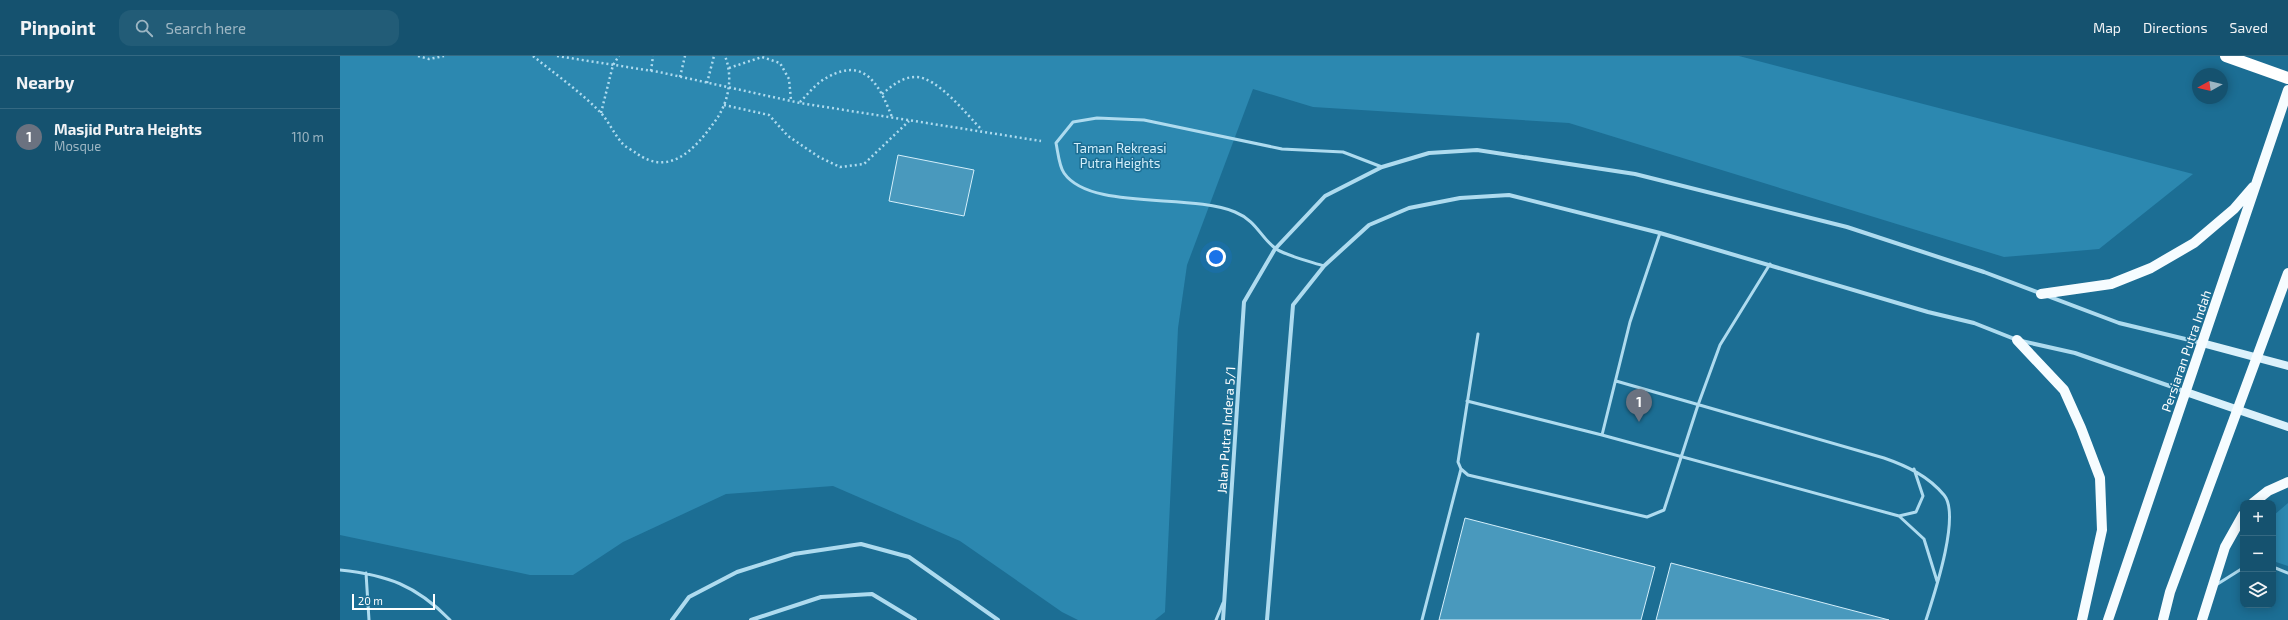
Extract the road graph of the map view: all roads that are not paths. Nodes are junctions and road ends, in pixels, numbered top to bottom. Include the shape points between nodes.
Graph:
1 (2226, 56) edge
2 (2288, 78) edge
3 (2288, 90) edge
4 (1382, 167) junction
5 (2257, 182) junction
6 (1660, 233) junction
7 (1275, 249) junction
8 (1770, 264) junction
9 (1324, 266) junction
10 (2288, 273) edge
11 (2041, 294) junction
12 (1478, 334) dead end
13 (2016, 340) junction
14 (2202, 343) junction
15 (2257, 358) junction
16 (2288, 366) edge
17 (1616, 380) junction
18 (2186, 392) junction
19 (1467, 402) junction
20 (1698, 405) junction
21 (2238, 410) junction
22 (2288, 427) edge
23 (1602, 435) junction
24 (1681, 457) junction
25 (1461, 469) junction
26 (1914, 469) junction
27 (2288, 482) edge
28 (2257, 500) edge
29 (1899, 516) junction
30 (2240, 520) edge
31 (2276, 568) edge
32 (340, 570) edge
33 (2240, 570) edge
34 (366, 572) junction
35 (2288, 573) edge
36 (1938, 583) junction
37 (2212, 588) junction
38 (1225, 599) junction
39 (369, 620) edge
40 (450, 620) edge
41 (672, 620) edge
42 (751, 620) edge
43 (915, 620) edge
44 (998, 620) edge
45 (1216, 620) edge
46 (1223, 620) edge
47 (1267, 620) edge
48 (1422, 620) edge
49 (1926, 620) edge
50 (2082, 620) edge
51 (2108, 620) edge
52 (2163, 620) edge
53 (2202, 620) edge

1 - 2 highway
3 - 5 main road, Persiaran Putra Indah
4 - 7 street, Jalan Putra Indera 5/1 via 1325,196
4 - 7 lane via 1343,152 1282,149 1144,120 1097,118 1073,122 1056,144 1063,172 1078,187 1112,197 1203,203 1235,212 1256,225
4 - 11 street, Jalan Putra Indera 5/1 via 1429,154 1477,150 1635,174 1847,227 1984,272
5 - 11 main road via 2234,209 2194,243 2151,268 2111,284
5 - 14 main road, Persiaran Putra Indah
6 - 8 street
6 - 9 street via 1509,195 1460,198 1409,208 1369,225
6 - 17 lane via 1630,322
7 - 9 lane
7 - 38 street, Jalan Putra Indera 5/1 via 1244,302
8 - 13 street via 1928,312 1974,323
8 - 20 lane via 1720,345
9 - 47 street via 1292,305
10 - 15 main road
11 - 14 street, Jalan Putra Indera 5/1 via 2119,323
12 - 19 lane
13 - 18 street via 2075,353
13 - 50 main road via 2064,390 2100,478 2102,530
14 - 15 main road
14 - 18 main road, Persiaran Putra Indah
15 - 16 main road
15 - 21 main road
17 - 20 lane
17 - 23 lane
18 - 21 main road
18 - 51 main road, Persiaran Putra Indah
19 - 23 lane
19 - 25 lane via 1458,462
20 - 24 lane
20 - 26 lane via 1884,458
21 - 22 main road
21 - 52 main road via 2170,592
23 - 24 lane
24 - 25 lane via 1664,510 1647,517 1468,474
24 - 29 lane
25 - 48 lane
26 - 29 lane via 1923,496 1916,512
26 - 36 lane via 1945,496 1950,522
27 - 28 main road via 2268,491
29 - 36 lane via 1924,538
30 - 37 main road via 2225,548
31 - 35 lane
32 - 34 lane
33 - 37 lane
34 - 39 lane
34 - 40 lane via 404,584 435,605
36 - 49 lane
37 - 53 main road
38 - 45 lane
38 - 46 street, Jalan Putra Indera 5/1
41 - 44 street via 689,598 737,572 794,554 861,544 909,557
42 - 43 street via 820,597 872,594

